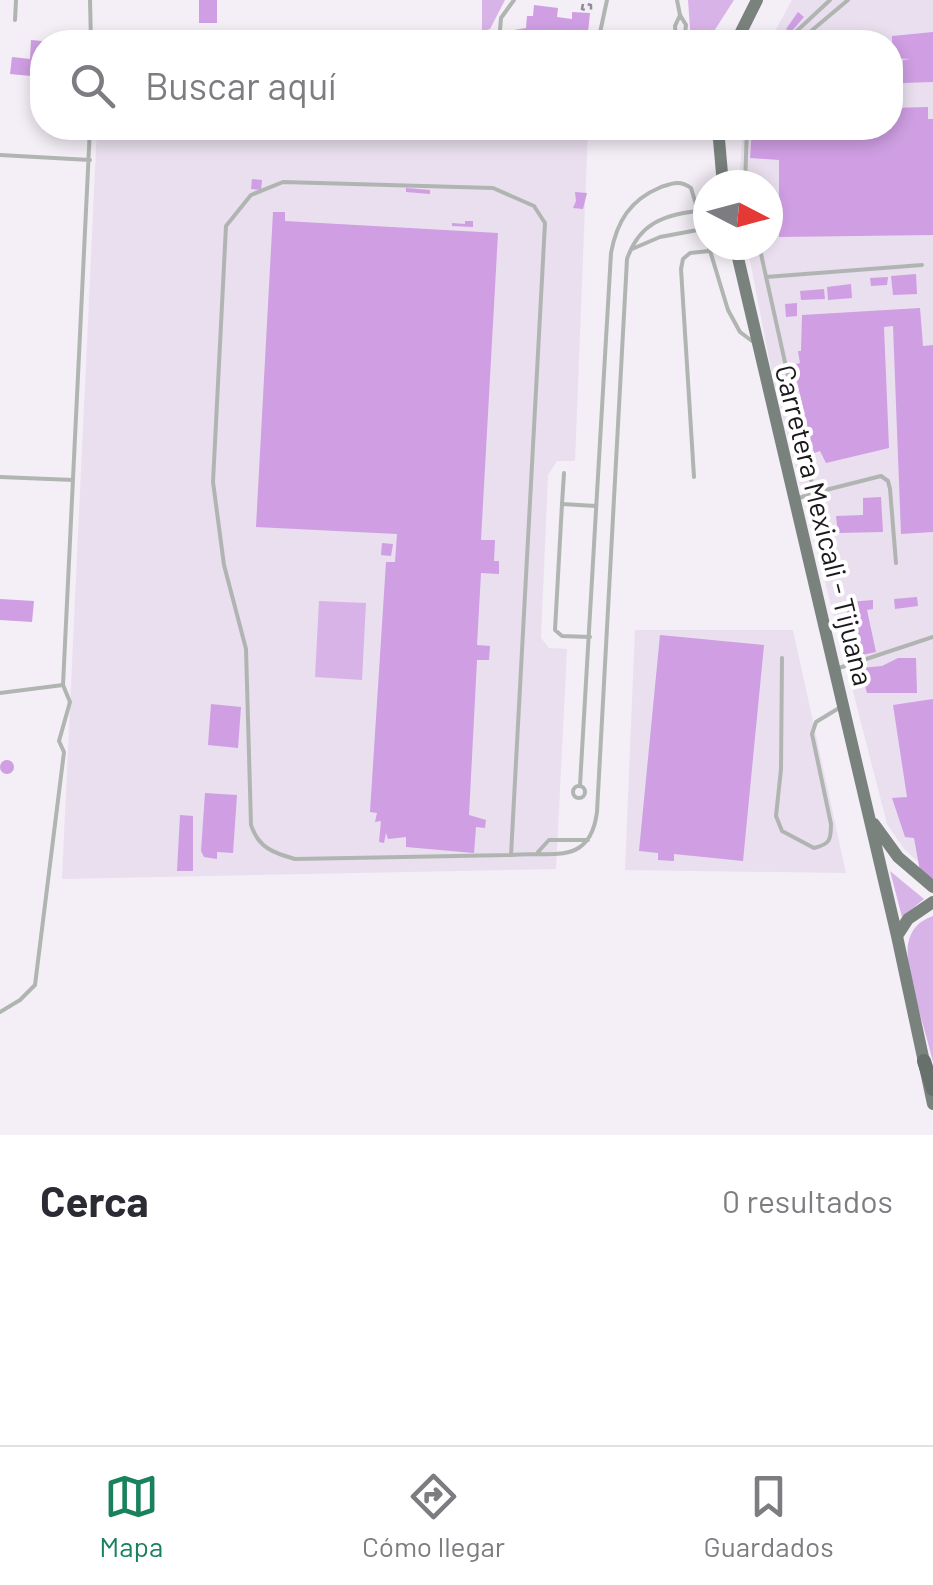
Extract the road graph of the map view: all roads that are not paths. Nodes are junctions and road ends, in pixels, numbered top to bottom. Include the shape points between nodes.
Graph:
1 (16, 0) edge
2 (90, 0) edge
3 (514, 0) edge
4 (607, 0) edge
5 (677, 0) edge
6 (757, 0) edge
7 (830, 0) edge
8 (848, 0) edge
9 (680, 14) junction
10 (16, 20) dead end
11 (91, 30) edge
12 (500, 30) edge
13 (601, 30) edge
14 (675, 30) edge
15 (686, 30) edge
16 (742, 30) edge
17 (798, 30) edge
18 (812, 30) edge
19 (90, 140) edge
20 (715, 140) edge
21 (718, 140) edge
22 (747, 140) edge
23 (718, 144) junction
24 (0, 155) edge
25 (90, 160) junction
26 (721, 170) edge
27 (746, 170) edge
28 (693, 196) edge
29 (693, 212) edge
30 (693, 231) edge
31 (630, 250) junction
32 (693, 253) edge
33 (712, 260) edge
34 (738, 260) edge
35 (762, 260) edge
36 (922, 265) dead end
37 (766, 277) junction
38 (756, 344) junction
39 (786, 374) junction
40 (764, 380) junction
41 (564, 472) dead end
42 (0, 477) edge
43 (694, 477) dead end
44 (74, 480) junction
45 (814, 492) junction
46 (794, 500) junction
47 (562, 504) junction
48 (596, 506) junction
49 (823, 538) dead end
50 (896, 564) dead end
51 (590, 637) junction
52 (933, 637) edge
53 (782, 658) dead end
54 (835, 670) junction
55 (63, 685) junction
56 (0, 693) edge
57 (843, 706) junction
58 (580, 785) dead end
59 (869, 816) junction
60 (588, 840) junction
61 (538, 852) junction
62 (511, 854) junction
63 (933, 888) edge
64 (933, 902) edge
65 (897, 936) junction
66 (0, 1012) edge
67 (924, 1061) junction
68 (933, 1089) edge
69 (933, 1104) edge

1 - 10 lane
2 - 11 lane
3 - 12 lane
4 - 13 lane
5 - 9 lane
6 - 16 main road
7 - 17 lane
8 - 18 lane
9 - 14 lane
9 - 15 lane
19 - 25 lane
20 - 23 lane
21 - 23 main road
22 - 27 lane
23 - 26 main road
24 - 25 lane
25 - 44 lane
28 - 48 lane via 691,188 672,183 636,201 618,224 608,279
29 - 31 lane via 654,222
30 - 31 lane
31 - 60 lane via 600,787
32 - 43 lane via 682,259 681,270
33 - 38 lane via 732,322
34 - 38 main road, Carretera Mexicali - Tijuana
35 - 37 lane
36 - 37 lane
37 - 39 lane
38 - 40 main road, Carretera Mexicali - Tijuana
39 - 40 lane
39 - 45 lane
40 - 46 main road, Carretera Mexicali - Tijuana
41 - 47 lane
42 - 44 lane
44 - 55 lane
45 - 46 lane
45 - 49 lane
45 - 50 lane via 881,476 888,481
46 - 54 main road, Carretera Mexicali - Tijuana
47 - 48 lane
47 - 51 lane via 555,630
48 - 51 lane
51 - 58 lane
52 - 54 lane
53 - 57 lane via 776,816 782,831 814,848 831,838 812,734 816,722
54 - 57 main road, Carretera Mexicali - Tijuana
55 - 56 lane
55 - 66 lane via 70,702 59,741 64,752 34,985
57 - 59 main road, Carretera Mexicali - Tijuana
59 - 63 main road, Carretera Mexicali - Tijuana via 898,858
59 - 65 main road, Carretera Mexicali - Tijuana
60 - 61 lane via 574,852
60 - 61 lane via 549,840
61 - 62 lane
62 - 62 lane via 545,222 534,206 493,188 283,182 251,195 226,226 213,482 224,565 246,649 251,825 256,839 295,858
64 - 65 main road via 908,918
65 - 67 main road, Carretera Mexicali - Tijuana
67 - 68 highway
67 - 69 main road, Carretera Mexicali - Tijuana

